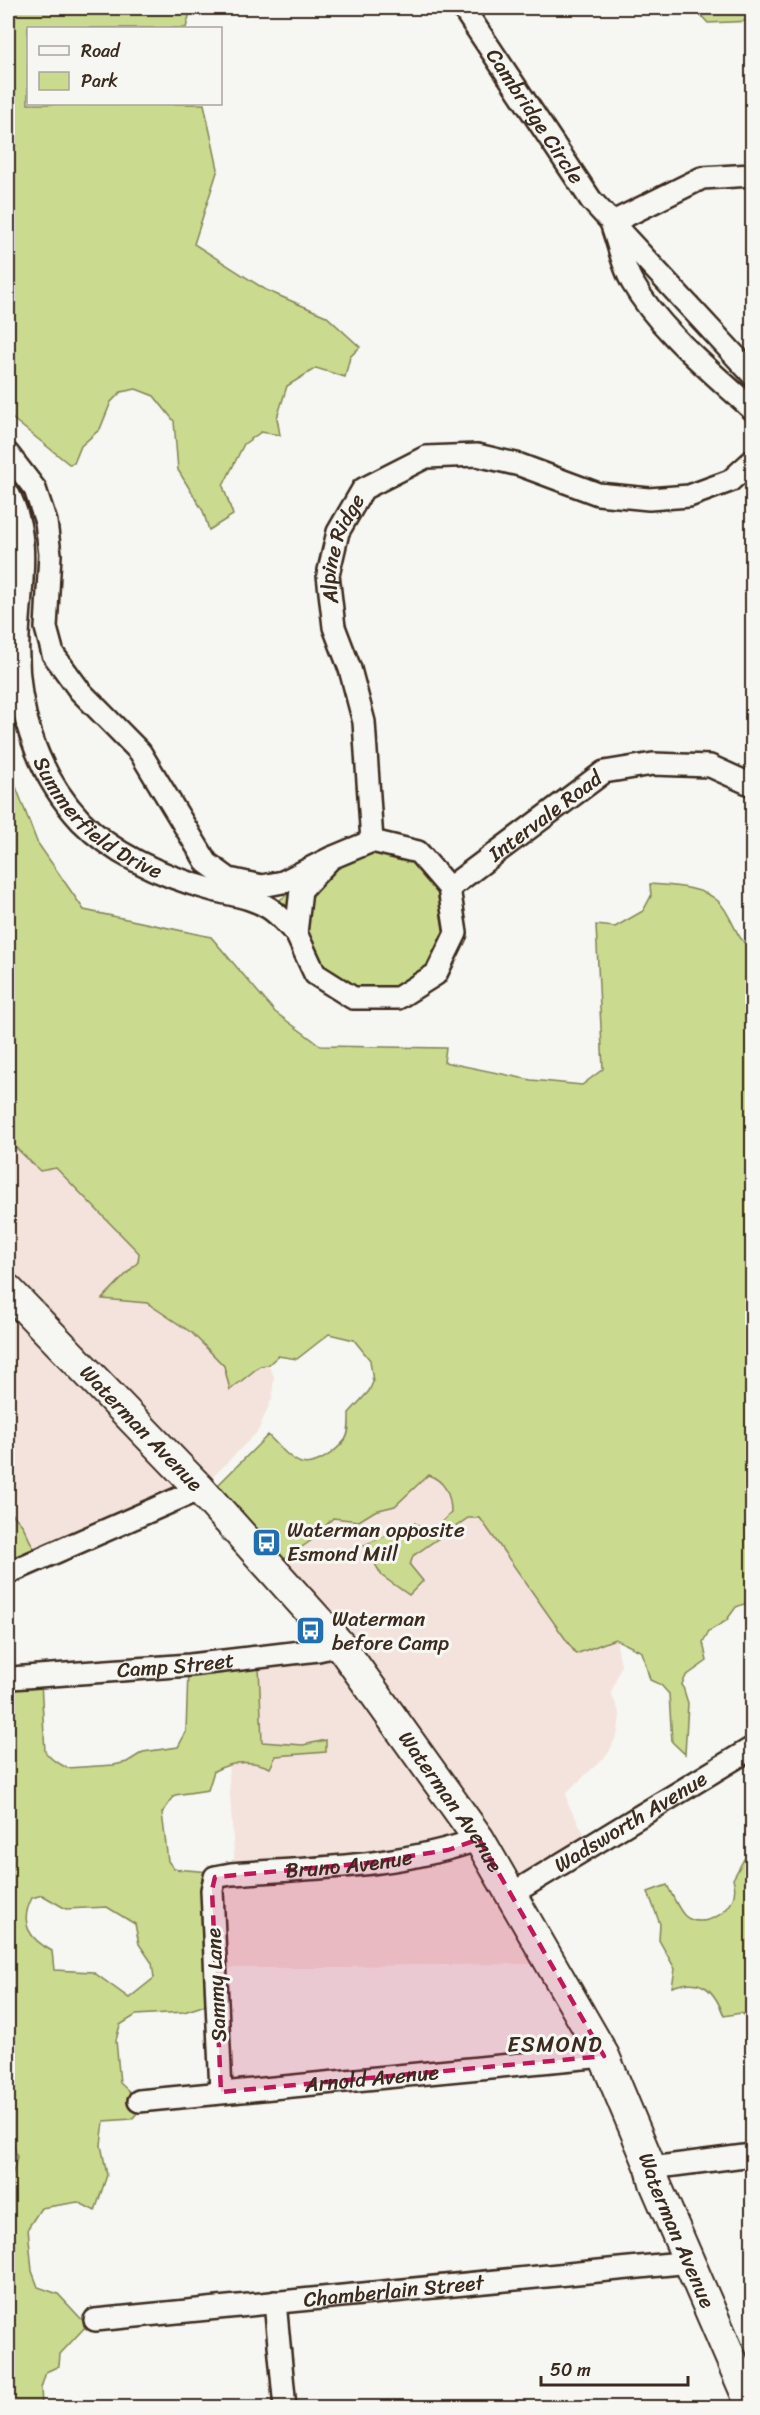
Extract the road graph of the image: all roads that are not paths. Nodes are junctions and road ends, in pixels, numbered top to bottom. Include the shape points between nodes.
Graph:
1 (463, 8) edge
2 (753, 175) edge
3 (611, 223) junction
4 (753, 374) edge
5 (753, 409) edge
6 (8, 454) edge
7 (753, 461) edge
8 (8, 493) edge
9 (47, 607) junction
10 (20, 609) junction
11 (753, 785) edge
12 (372, 841) junction
13 (331, 858) junction
14 (449, 888) junction
15 (296, 933) junction
16 (8, 1290) edge
17 (200, 1489) junction
18 (8, 1573) edge
19 (340, 1645) junction
20 (11, 1678) dead end
21 (753, 1748) edge
22 (479, 1839) junction
23 (215, 1877) joint
24 (510, 1895) junction
25 (604, 2056) junction
26 (221, 2092) junction
27 (139, 2101) dead end
28 (753, 2155) edge
29 (651, 2168) junction
30 (691, 2262) junction
31 (275, 2302) junction
32 (95, 2320) dead end
33 (753, 2407) edge
34 (285, 2408) edge

1 - 3 street, Cambridge Circle via 591,200
2 - 3 street via 702,178
3 - 4 street, Cambridge Circle
3 - 5 street, Cambridge Circle via 630,280 646,303 688,350
6 - 9 street, Summerfield Drive via 35,489 46,522 50,554
7 - 12 street, Alpine Ridge via 730,481 689,496 649,499 598,494 520,465 477,455 426,457 363,489 338,532 328,574 334,627 364,722
8 - 10 street, Summerfield Drive via 16,508 23,541
9 - 10 street
9 - 13 street, Summerfield Drive via 46,628 53,654 80,691 140,752 207,862 229,879 262,886 283,882
10 - 15 street, Summerfield Drive via 19,668 28,729 57,791 82,821 114,848 157,873 250,899 270,908
11 - 14 street, Intervale Road via 710,766 653,764 604,772
12 - 13 street
12 - 14 street via 418,852
13 - 15 street via 301,890
14 - 15 street via 456,933 436,974 398,998 353,998 343,992 315,974
16 - 17 main road, Waterman Avenue
17 - 18 street
17 - 19 main road, Waterman Avenue
19 - 20 street, Camp Street via 190,1665
19 - 22 main road, Waterman Avenue
21 - 24 street, Wadsworth Avenue
22 - 23 street, Bruno Avenue via 448,1850 367,1863
22 - 24 main road, Waterman Avenue
23 - 26 street, Sammy Lane via 212,1890
24 - 25 main road, Waterman Avenue
25 - 26 street, Arnold Avenue
25 - 29 main road, Waterman Avenue
26 - 27 street, Arnold Avenue
28 - 29 street
29 - 30 main road, Waterman Avenue
30 - 31 street, Chamberlain Street
30 - 33 main road, Waterman Avenue
31 - 32 street, Chamberlain Street
31 - 34 street

